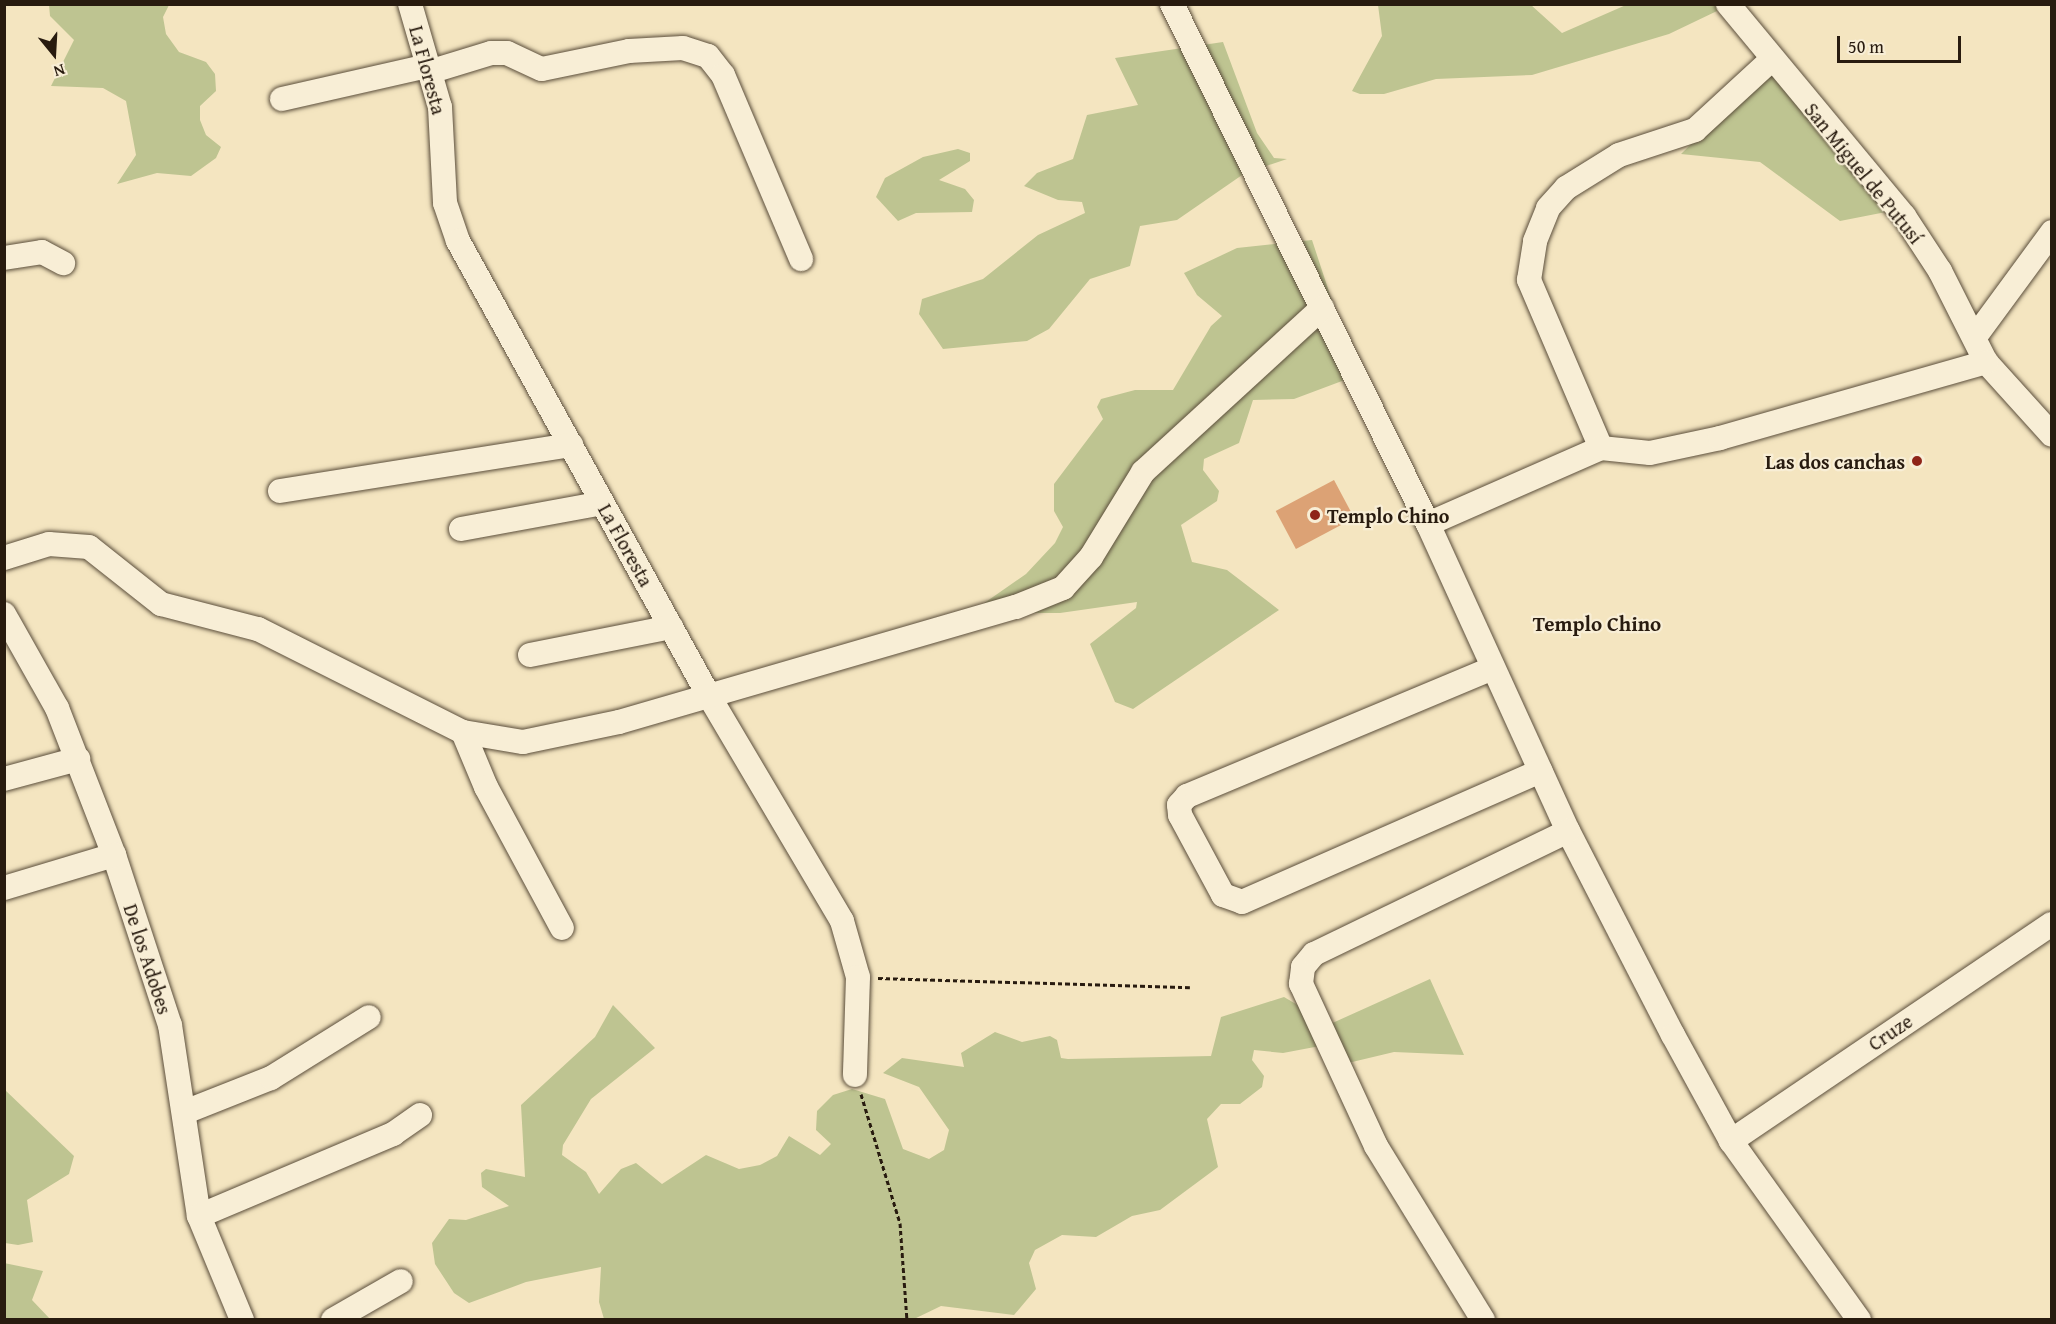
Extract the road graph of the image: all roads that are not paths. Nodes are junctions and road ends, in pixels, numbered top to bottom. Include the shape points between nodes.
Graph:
1 (410, 4) edge
2 (1172, 4) edge
3 (1728, 4) edge
4 (1771, 60) junction
5 (428, 69) junction
6 (282, 99) dead end
7 (2052, 232) edge
8 (4, 258) edge
9 (801, 259) dead end
10 (63, 263) dead end
11 (1322, 308) junction
12 (1975, 337) junction
13 (1986, 362) junction
14 (2052, 435) edge
15 (571, 445) junction
16 (1601, 448) junction
17 (280, 490) dead end
18 (602, 503) junction
19 (1428, 524) junction
20 (461, 529) dead end
21 (4, 558) edge
22 (4, 614) edge
23 (671, 627) junction
24 (530, 655) dead end
25 (1493, 668) junction
26 (709, 696) junction
27 (463, 732) junction
28 (78, 759) junction
29 (1540, 771) junction
30 (4, 779) edge
31 (1568, 831) junction
32 (114, 855) junction
33 (4, 888) edge
34 (2052, 924) edge
35 (562, 928) dead end
36 (369, 1017) dead end
37 (855, 1075) road end
38 (185, 1112) junction
39 (420, 1115) dead end
40 (1731, 1141) junction
41 (199, 1216) junction
42 (401, 1281) dead end
43 (242, 1320) edge
44 (333, 1320) edge
45 (1483, 1320) edge
46 (1859, 1320) edge

1 - 5 street, La Floresta
2 - 11 street
3 - 4 street, San Miguel de Putusí
4 - 12 street, San Miguel de Putusí via 1904,216
4 - 16 street via 1695,130 1619,155 1566,188 1548,208 1534,241 1529,280
5 - 6 street
5 - 9 street via 491,53 507,53 542,69 629,51 683,48 708,56 723,75
5 - 15 street, La Floresta via 442,117 445,203 452,225
7 - 12 street
8 - 10 street via 42,252
11 - 19 street
11 - 26 street via 1150,465 1120,503 1091,557 1063,588
12 - 13 street, San Miguel de Putusí
13 - 14 street, San Miguel de Putusí
13 - 16 street via 1720,438 1650,453
15 - 17 street
15 - 18 street, La Floresta
16 - 19 street
18 - 20 street
18 - 23 street, La Floresta
19 - 25 street
21 - 27 street via 49,544 89,547 161,604 258,629
22 - 28 street, De los Adobes via 57,708
23 - 24 street
23 - 26 street, La Floresta
25 - 29 street
25 - 29 street via 1187,796 1179,805 1180,815 1223,895 1242,902
26 - 27 street via 523,742
26 - 37 street, La Floresta via 842,921 858,977
27 - 35 street via 486,787
28 - 30 street
28 - 32 street, De los Adobes
29 - 31 street
31 - 40 street
31 - 45 street via 1314,954 1303,967 1301,984 1377,1146
32 - 33 street
32 - 38 street, De los Adobes via 170,1025
34 - 40 street, Cruze
36 - 38 street via 271,1078
38 - 41 street, De los Adobes
39 - 41 street via 393,1134
40 - 46 street
41 - 43 street, De los Adobes
42 - 44 street

